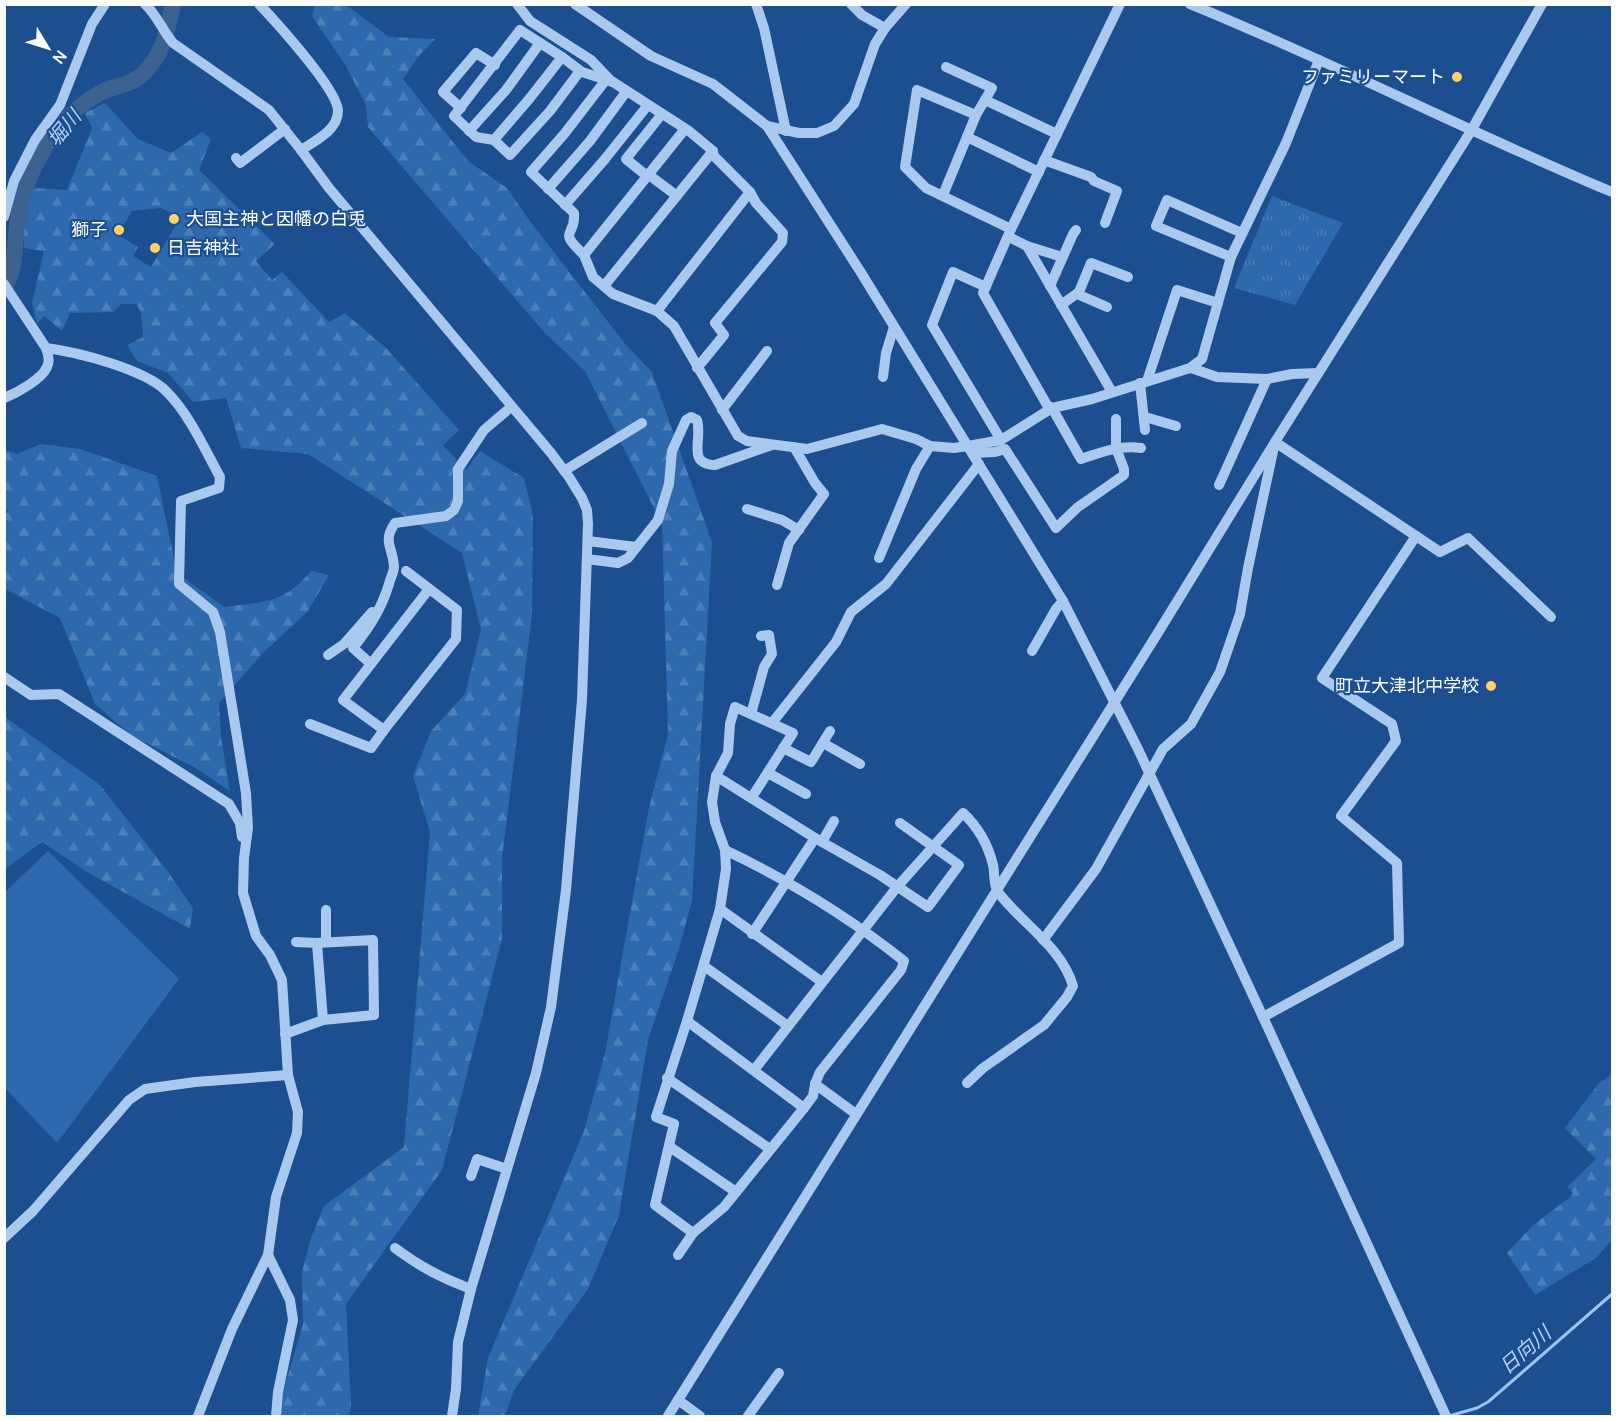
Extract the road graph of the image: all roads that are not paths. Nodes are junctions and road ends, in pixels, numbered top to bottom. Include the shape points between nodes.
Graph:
1 (105, 4) edge
2 (145, 4) edge
3 (259, 4) edge
4 (518, 4) edge
5 (575, 4) edge
6 (756, 4) edge
7 (851, 4) edge
8 (906, 4) edge
9 (1120, 4) edge
10 (1190, 4) edge
11 (1542, 4) edge
12 (158, 9) edge
13 (885, 28) junction
14 (540, 43) junction
15 (562, 57) junction
16 (1319, 60) junction
17 (495, 65) junction
18 (946, 67) dead end
19 (580, 71) junction
20 (609, 82) junction
21 (626, 92) junction
22 (985, 100) junction
23 (648, 105) junction
24 (460, 108) junction
25 (662, 114) junction
26 (976, 115) junction
27 (767, 126) junction
28 (285, 129) junction
29 (685, 129) junction
30 (1471, 130) junction
31 (469, 131) junction
32 (786, 131) junction
33 (1057, 134) junction
34 (967, 137) junction
35 (494, 140) junction
36 (301, 150) junction
37 (713, 151) junction
38 (236, 158) dead end
39 (1044, 160) junction
40 (1039, 172) junction
41 (648, 175) junction
42 (548, 189) junction
43 (750, 192) junction
44 (1612, 192) edge
45 (943, 195) junction
46 (7, 196) edge
47 (677, 196) junction
48 (565, 205) junction
49 (4, 217) edge
50 (1105, 223) dead end
51 (1076, 230) dead end
52 (1242, 232) junction
53 (1010, 233) junction
54 (1027, 246) junction
55 (584, 255) junction
56 (1062, 257) junction
57 (1231, 257) junction
58 (1128, 277) dead end
59 (4, 284) edge
60 (604, 286) junction
61 (1050, 286) junction
62 (986, 287) junction
63 (1077, 294) junction
64 (1218, 303) junction
65 (1061, 305) junction
66 (1107, 307) dead end
67 (657, 310) junction
68 (894, 327) junction
69 (46, 348) junction
70 (767, 351) dead end
71 (697, 368) junction
72 (1191, 368) junction
73 (1318, 373) junction
74 (883, 377) dead end
75 (1267, 380) junction
76 (1144, 382) junction
77 (1112, 392) junction
78 (4, 398) edge
79 (511, 407) junction
80 (1052, 408) junction
81 (722, 410) junction
82 (1145, 417) junction
83 (1116, 419) dead end
84 (642, 423) dead end
85 (1176, 426) dead end
86 (1145, 430) dead end
87 (1001, 440) junction
88 (1275, 442) junction
89 (775, 444) junction
90 (930, 446) junction
91 (794, 447) junction
92 (1116, 448) junction
93 (1141, 448) dead end
94 (970, 450) junction
95 (979, 464) junction
96 (564, 471) junction
97 (1219, 485) dead end
98 (747, 509) dead end
99 (799, 530) junction
100 (1416, 536) junction
101 (588, 541) junction
102 (636, 547) junction
103 (879, 558) dead end
104 (587, 559) junction
105 (406, 571) dead end
106 (777, 585) dead end
107 (429, 589) junction
108 (387, 591) junction
109 (1063, 601) junction
110 (1551, 617) dead end
111 (769, 635) dead end
112 (1032, 651) dead end
113 (328, 655) dead end
114 (371, 663) junction
115 (4, 677) edge
116 (1115, 701) junction
117 (751, 714) junction
118 (772, 723) junction
119 (310, 724) dead end
120 (384, 730) junction
121 (830, 731) dead end
122 (823, 742) junction
123 (783, 748) junction
124 (860, 764) dead end
125 (768, 773) junction
126 (1149, 774) junction
127 (716, 776) junction
128 (806, 794) dead end
129 (752, 797) junction
130 (834, 821) dead end
131 (900, 824) dead end
132 (818, 840) junction
133 (932, 847) junction
134 (725, 850) junction
135 (244, 858) junction
136 (786, 883) junction
137 (897, 887) junction
138 (996, 890) junction
139 (720, 909) junction
140 (326, 910) dead end
141 (864, 929) junction
142 (752, 934) junction
143 (1043, 940) junction
144 (296, 942) dead end
145 (321, 943) junction
146 (704, 966) junction
147 (822, 982) junction
148 (1263, 1017) junction
149 (323, 1020) junction
150 (687, 1021) junction
151 (788, 1026) junction
152 (285, 1034) junction
153 (754, 1070) junction
154 (288, 1075) junction
155 (667, 1078) junction
156 (967, 1083) dead end
157 (815, 1084) junction
158 (804, 1108) junction
159 (856, 1114) junction
160 (670, 1147) junction
161 (770, 1149) junction
162 (507, 1169) junction
163 (471, 1176) dead end
164 (736, 1192) junction
165 (693, 1233) junction
166 (4, 1238) edge
167 (395, 1248) dead end
168 (268, 1255) junction
169 (678, 1256) dead end
170 (471, 1289) junction
171 (779, 1373) dead end
172 (678, 1400) junction
173 (198, 1416) edge
174 (276, 1416) edge
175 (452, 1416) edge
176 (668, 1416) edge
177 (700, 1416) edge
178 (748, 1416) edge
179 (1446, 1416) edge

1 - 46 street via 92,24 60,105 35,140
2 - 12 street
3 - 36 street via 319,75 332,93 338,112 324,136
4 - 20 street via 530,21 591,60
5 - 27 street via 651,56 714,84
6 - 32 street
7 - 13 street
8 - 13 street
9 - 33 street
10 - 16 street
11 - 30 street
12 - 28 street via 164,33 173,43 253,98
13 - 32 street via 868,60 854,104 844,117 817,133
14 - 15 street
14 - 17 street via 520,30
14 - 31 street via 506,90
15 - 19 street
15 - 35 street
16 - 30 street
16 - 52 street via 1286,143
17 - 24 street
17 - 24 street via 476,53 443,92
18 - 22 street via 992,88
19 - 20 street
19 - 35 street via 510,155
20 - 21 street
20 - 42 street via 531,172
21 - 23 street
21 - 42 street
22 - 26 street
22 - 33 street
23 - 25 street
23 - 48 street
24 - 31 street via 454,116
25 - 29 street
25 - 41 street via 626,159
26 - 34 street
26 - 45 street via 917,90 905,167 926,188
27 - 32 street
27 - 68 street
28 - 36 street
28 - 38 street via 240,163
29 - 37 street
29 - 41 street
30 - 44 street
30 - 73 street
31 - 35 street via 476,137
33 - 39 street
34 - 40 street
34 - 45 street
36 - 79 street
37 - 43 street
37 - 47 street
39 - 40 street
39 - 50 street via 1117,191
40 - 53 street
41 - 47 street
41 - 55 street
42 - 48 street
43 - 67 street
43 - 71 street via 783,233 782,242 715,323 724,335
45 - 53 street
46 - 49 street
47 - 60 street
48 - 55 street via 574,213 570,241
51 - 56 street
52 - 57 street
52 - 57 street via 1167,200 1156,225
53 - 54 street
53 - 62 street
54 - 56 street
54 - 61 street
55 - 60 street via 594,277
56 - 61 street
57 - 64 street
58 - 63 street via 1091,263
59 - 69 street
60 - 67 street via 613,294
61 - 65 street
62 - 80 street via 983,293
62 - 87 street via 953,272 932,325
63 - 65 street
63 - 66 street
64 - 72 street via 1202,358
64 - 76 street via 1177,290
65 - 77 street
67 - 71 street via 682,337
68 - 74 street
68 - 94 street
69 - 78 street via 48,366 30,384
69 - 135 street via 66,350 138,374 165,390 180,408 219,477 219,488 181,501 179,584 213,612 220,632 246,793 248,828
70 - 81 street
71 - 81 street
72 - 75 street via 1217,377
72 - 76 street
73 - 75 street
73 - 88 street
75 - 97 street
76 - 77 street
76 - 82 street
77 - 80 street
79 - 96 street
79 - 108 street via 484,430 458,469 458,501 454,510 446,516 395,523 388,532 394,567
80 - 87 street
80 - 92 street via 1082,459
81 - 89 street via 738,436
82 - 85 street
82 - 86 street
83 - 92 street
84 - 96 street
87 - 94 street
88 - 100 street
88 - 116 street
88 - 126 street via 1240,614 1220,672 1191,724 1171,741
89 - 91 street
89 - 102 street via 706,465 698,455 697,420 686,420 672,451 669,484 658,520
90 - 91 street via 882,429 807,448
90 - 94 street
90 - 103 street via 916,469
91 - 99 street via 824,494
92 - 93 street
92 - 94 street via 1124,475 1078,507 1056,528 1005,449
94 - 95 street
95 - 109 street
95 - 118 street via 886,584 851,612 836,642
96 - 101 street via 587,510
98 - 99 street
99 - 106 street via 789,543
100 - 110 street via 1440,552 1468,538
100 - 148 street via 1322,678 1392,724 1396,741 1341,816 1397,863 1399,943
101 - 102 street
101 - 104 street
102 - 104 street via 618,563
104 - 162 street via 582,700 566,890 551,1007
105 - 107 street
107 - 114 street
107 - 120 street via 458,610 456,639
108 - 113 street via 356,632
108 - 114 street via 380,610 353,648
109 - 112 street
109 - 116 street
111 - 117 street via 772,654 764,667
114 - 120 street via 344,700
115 - 135 street via 31,695 59,694 229,804 240,823
116 - 126 street
116 - 138 street
117 - 118 street
117 - 127 street via 735,707 728,753
118 - 123 street via 793,733
119 - 120 street via 371,748
121 - 122 street
122 - 123 street via 811,762
122 - 124 street
123 - 125 street
125 - 128 street
125 - 129 street
126 - 143 street via 1096,869
126 - 148 street
127 - 129 street
127 - 134 street via 712,802
129 - 132 street
130 - 132 street
131 - 133 street
132 - 136 street
132 - 137 street
133 - 137 street
133 - 137 street via 959,865 928,907
133 - 138 street via 963,813 983,838 993,865
134 - 136 street
134 - 139 street
135 - 152 street via 243,893 256,936 282,980
136 - 141 street
136 - 142 street
137 - 141 street
138 - 143 street
138 - 159 street
139 - 142 street
139 - 146 street
140 - 145 street
141 - 147 street
141 - 157 street via 904,961
142 - 147 street
143 - 156 street via 1070,975 1072,990 1044,1025
144 - 145 street
145 - 149 street
145 - 149 street via 373,940 374,1015
146 - 150 street
146 - 151 street
147 - 151 street
148 - 179 street
149 - 152 street
150 - 153 street
150 - 155 street
151 - 153 street
152 - 154 street
153 - 158 street
154 - 166 street via 145,1089 129,1100 33,1211
154 - 168 street via 298,1112 297,1133 276,1197
155 - 160 street via 656,1117 674,1124
155 - 161 street
157 - 158 street via 813,1096
157 - 159 street
158 - 161 street
159 - 172 street
160 - 164 street
160 - 165 street via 655,1204
161 - 164 street
162 - 163 street via 477,1160
162 - 170 street
164 - 165 street
165 - 169 street
167 - 170 street via 418,1266
168 - 173 street via 232,1329
168 - 174 street via 290,1300 293,1320
170 - 175 street via 459,1342
171 - 178 street
172 - 176 street
172 - 177 street

